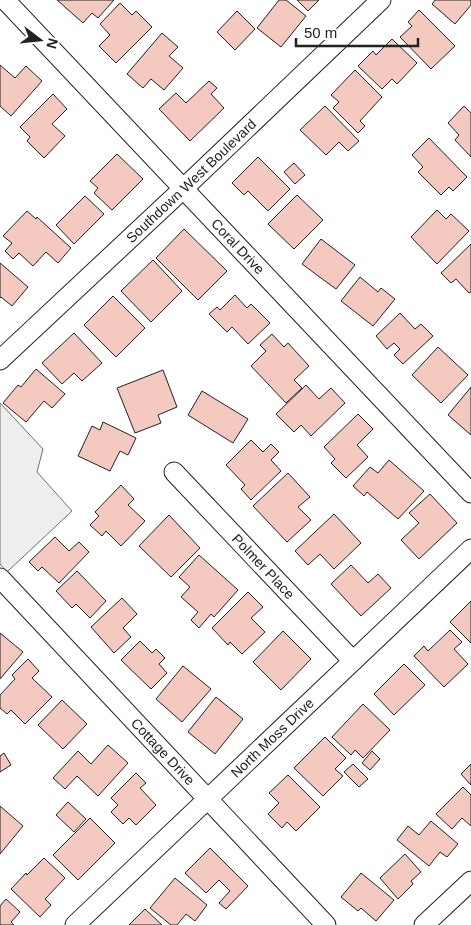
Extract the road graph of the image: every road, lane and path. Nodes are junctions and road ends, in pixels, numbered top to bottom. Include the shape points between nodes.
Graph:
1 (5, 0) edge
2 (381, 0) edge
3 (184, 188) junction
4 (0, 360) edge
5 (174, 472) dead end
6 (471, 493) edge
7 (471, 549) edge
8 (0, 578) edge
9 (353, 661) junction
10 (209, 799) junction
11 (471, 881) edge
12 (75, 925) edge
13 (326, 925) edge
14 (424, 925) edge

1 - 3 street, Coral Drive
2 - 3 street, Southdown West Boulevard
3 - 4 street, Southdown West Boulevard
3 - 6 street, Coral Drive
5 - 9 street, Polmer Place
7 - 9 street, North Moss Drive
8 - 10 street, Cottage Drive
9 - 10 street, North Moss Drive
10 - 12 street, North Moss Drive
10 - 13 street, Cottage Drive
11 - 14 street

